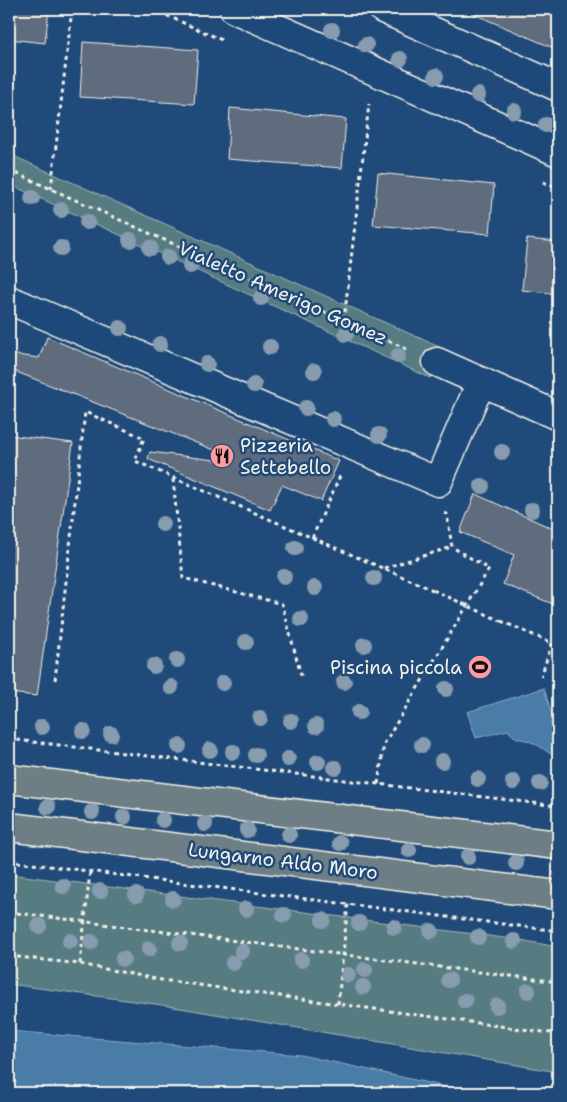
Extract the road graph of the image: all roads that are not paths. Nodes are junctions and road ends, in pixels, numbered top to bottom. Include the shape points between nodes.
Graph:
1 (234, 9) edge
2 (382, 9) edge
3 (558, 87) edge
4 (558, 152) edge
5 (9, 300) edge
6 (437, 362) road end
7 (483, 382) junction
8 (558, 416) edge
9 (9, 778) edge
10 (9, 827) edge
11 (558, 845) edge
12 (558, 895) edge

1 - 4 street
2 - 3 street
5 - 7 street via 438,482
6 - 7 street
7 - 8 street
9 - 11 main road
10 - 12 main road, Lungarno Aldo Moro

